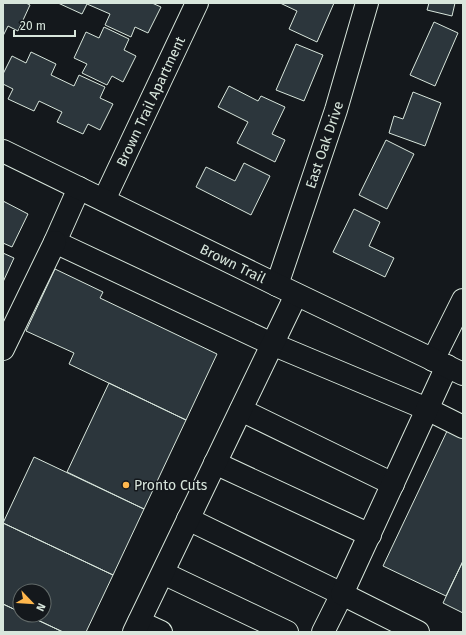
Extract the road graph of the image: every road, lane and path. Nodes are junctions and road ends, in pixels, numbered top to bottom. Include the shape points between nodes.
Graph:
1 (197, 3) edge
2 (367, 3) edge
3 (3, 151) edge
4 (79, 188) junction
5 (104, 200) junction
6 (55, 242) junction
7 (277, 285) junction
8 (296, 295) junction
9 (463, 300) edge
10 (272, 344) junction
11 (3, 349) edge
12 (448, 367) edge
13 (427, 409) junction
14 (241, 410) junction
15 (463, 428) edge
16 (215, 463) junction
17 (393, 484) junction
18 (188, 519) junction
19 (370, 535) junction
20 (163, 573) junction
21 (342, 594) junction
22 (137, 627) edge
23 (161, 632) edge
24 (287, 632) edge
25 (323, 632) edge
26 (418, 632) edge

1 - 5 main road, Brown Trail Apartment
2 - 7 main road, East Oak Drive via 336,110
3 - 4 main road, Brown Trail
4 - 5 main road, Brown Trail
4 - 6 main road
5 - 7 main road, Brown Trail
6 - 10 main road
6 - 11 main road
7 - 8 main road, Brown Trail
8 - 10 main road
8 - 12 main road, Brown Trail
9 - 12 main road
10 - 13 main road
10 - 14 main road
12 - 13 main road
13 - 15 main road
13 - 17 main road
14 - 16 main road
14 - 17 main road
16 - 18 main road
16 - 19 main road
17 - 19 main road
18 - 20 main road
18 - 21 main road
19 - 21 main road
20 - 22 main road
20 - 24 main road
21 - 25 main road
21 - 26 main road
22 - 23 main road

